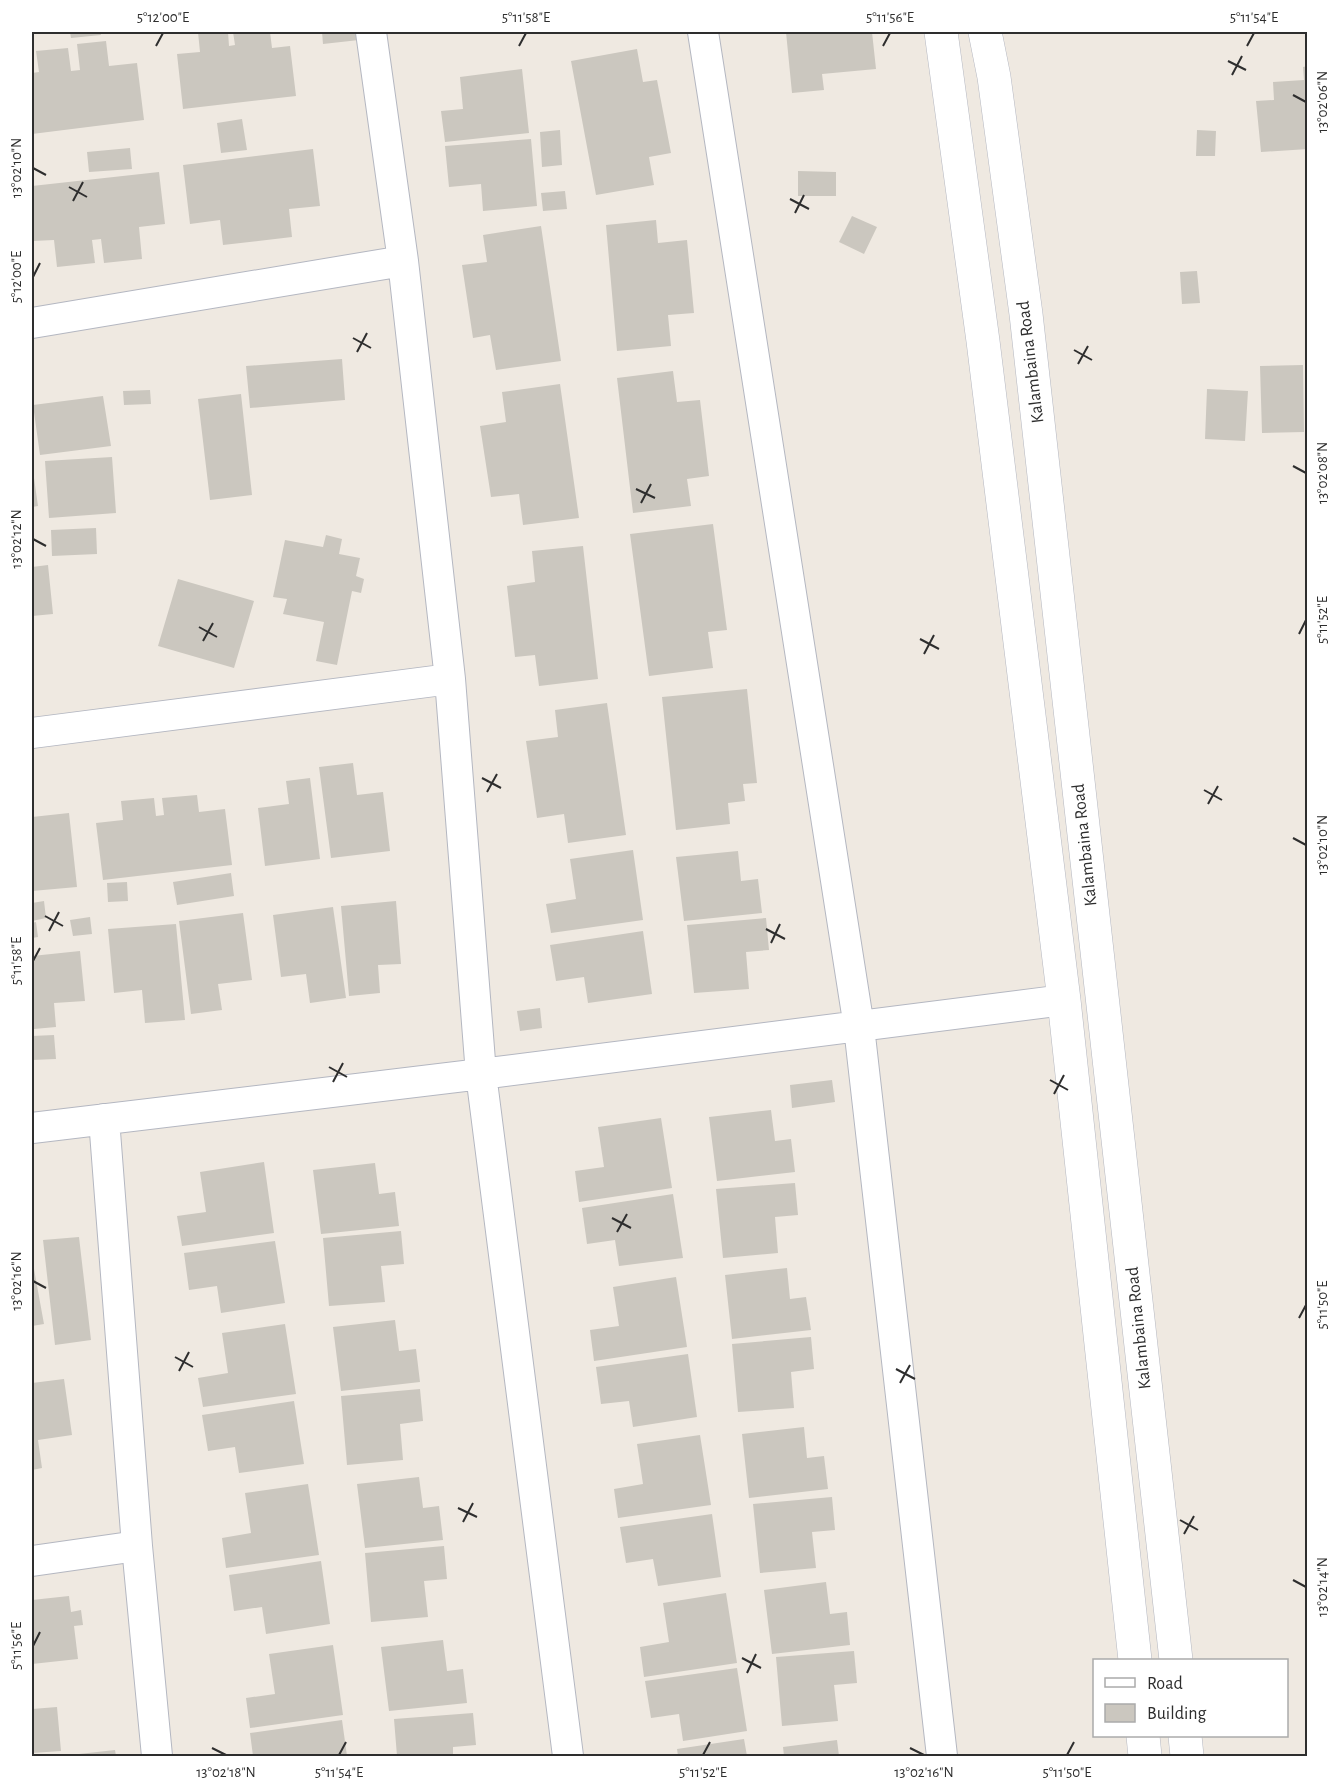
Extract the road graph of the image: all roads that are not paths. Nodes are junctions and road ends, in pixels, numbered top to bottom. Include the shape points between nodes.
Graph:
1 (371, 32) edge
2 (703, 32) edge
3 (941, 32) edge
4 (985, 32) edge
5 (402, 261) junction
6 (32, 323) edge
7 (450, 679) junction
8 (32, 733) edge
9 (1064, 1000) junction
10 (859, 1027) junction
11 (481, 1074) junction
12 (104, 1119) junction
13 (32, 1128) edge
14 (136, 1546) junction
15 (32, 1561) edge
16 (1135, 1659) edge
17 (1176, 1659) edge
18 (1143, 1737) edge
19 (1185, 1737) edge
20 (157, 1756) edge
21 (568, 1756) edge
22 (942, 1756) edge
23 (1145, 1756) edge
24 (1187, 1756) edge

1 - 5 street
2 - 10 street
3 - 9 main road via 985,353
4 - 17 main road, Kalambaina Road via 1026,314
5 - 6 street
5 - 7 street
7 - 8 street
7 - 11 street
9 - 10 street
9 - 16 main road
10 - 11 street
10 - 22 street
11 - 12 street
11 - 21 street
12 - 13 street
12 - 14 street
14 - 15 street
14 - 20 street
18 - 23 main road
19 - 24 main road

